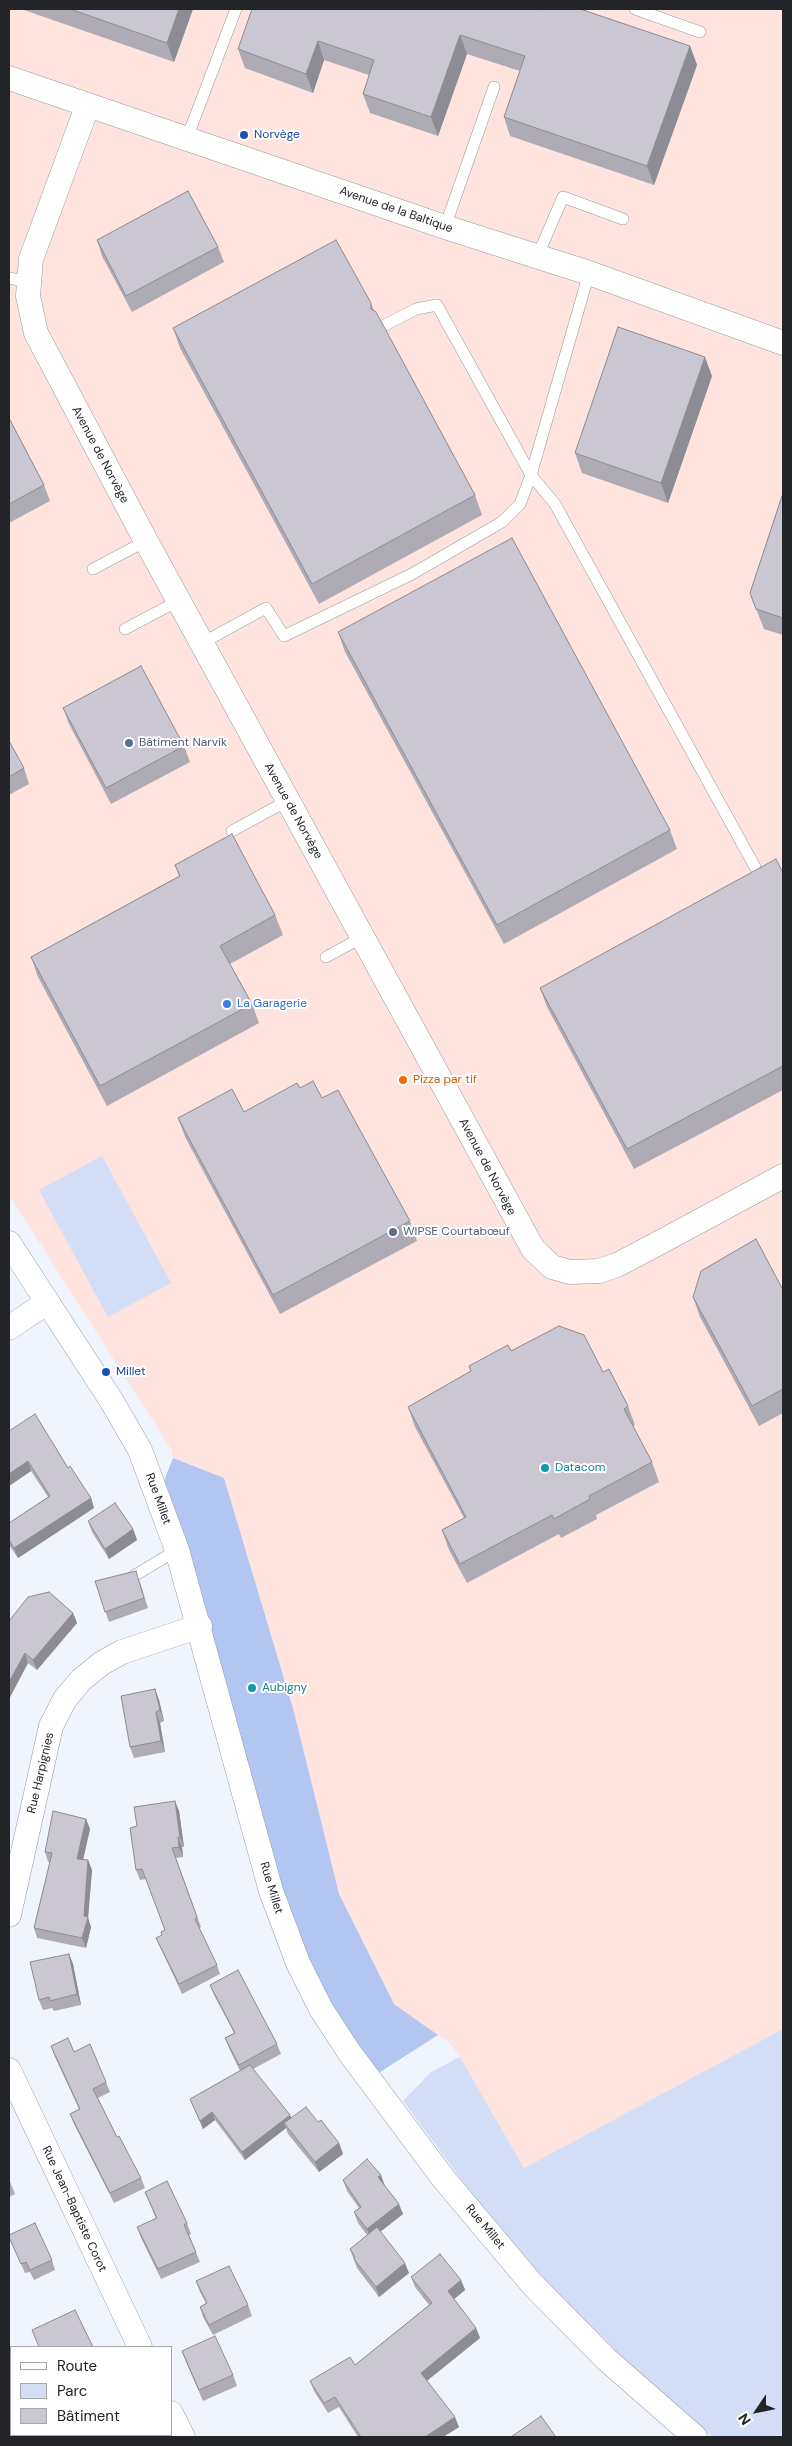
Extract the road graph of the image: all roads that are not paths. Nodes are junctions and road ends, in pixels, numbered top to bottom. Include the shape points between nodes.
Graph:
1 (236, 9) edge
2 (635, 9) edge
3 (700, 32) dead end
4 (9, 78) edge
5 (494, 87) dead end
6 (87, 107) junction
7 (187, 138) junction
8 (623, 219) dead end
9 (445, 227) junction
10 (537, 256) junction
11 (589, 273) junction
12 (19, 280) edge
13 (385, 325) edge
14 (783, 343) edge
15 (531, 475) junction
16 (146, 541) junction
17 (93, 569) dead end
18 (178, 601) junction
19 (125, 629) dead end
20 (202, 644) junction
21 (287, 801) junction
22 (232, 831) dead end
23 (755, 867) dead end
24 (363, 937) junction
25 (326, 957) dead end
26 (783, 1176) edge
27 (9, 1243) edge
28 (46, 1304) junction
29 (9, 1328) edge
30 (177, 1550) junction
31 (132, 1577) edge
32 (200, 1626) junction
33 (9, 1915) edge
34 (9, 2070) edge
35 (140, 2346) edge
36 (172, 2415) edge
37 (183, 2437) edge
38 (695, 2437) edge

1 - 7 lane
2 - 3 lane
4 - 6 street, Avenue de la Baltique
5 - 9 lane
6 - 7 street, Avenue de la Baltique
6 - 12 street, Avenue de Norvège via 31,259
7 - 9 street, Avenue de la Baltique
8 - 10 lane via 564,197
9 - 10 street, Avenue de la Baltique
10 - 11 street, Avenue de la Baltique
11 - 14 street, Avenue de la Baltique
11 - 15 lane
12 - 16 street, Avenue de Norvège via 28,296 36,333
13 - 15 lane via 416,309 437,305
15 - 20 lane via 520,504 502,522 412,574 284,636 266,608
15 - 23 lane via 554,504
16 - 17 lane
16 - 18 street, Avenue de Norvège
18 - 19 lane
18 - 20 street, Avenue de Norvège
20 - 21 street, Avenue de Norvège
21 - 22 lane
21 - 24 street, Avenue de Norvège
24 - 25 lane
24 - 26 street, Avenue de Norvège via 524,1235 533,1250 552,1267 587,1273 617,1265
27 - 28 street, Rue Millet
28 - 29 street
28 - 30 street, Rue Millet via 138,1445
30 - 31 lane
30 - 32 street, Rue Millet
32 - 33 street, Rue Harpignies via 122,1652 81,1680 65,1699 51,1726
32 - 38 street, Rue Millet via 271,1891 298,1963 322,2009 349,2052 443,2178 532,2284 606,2359
34 - 35 street, Rue Jean-Baptiste Corot
36 - 37 street

